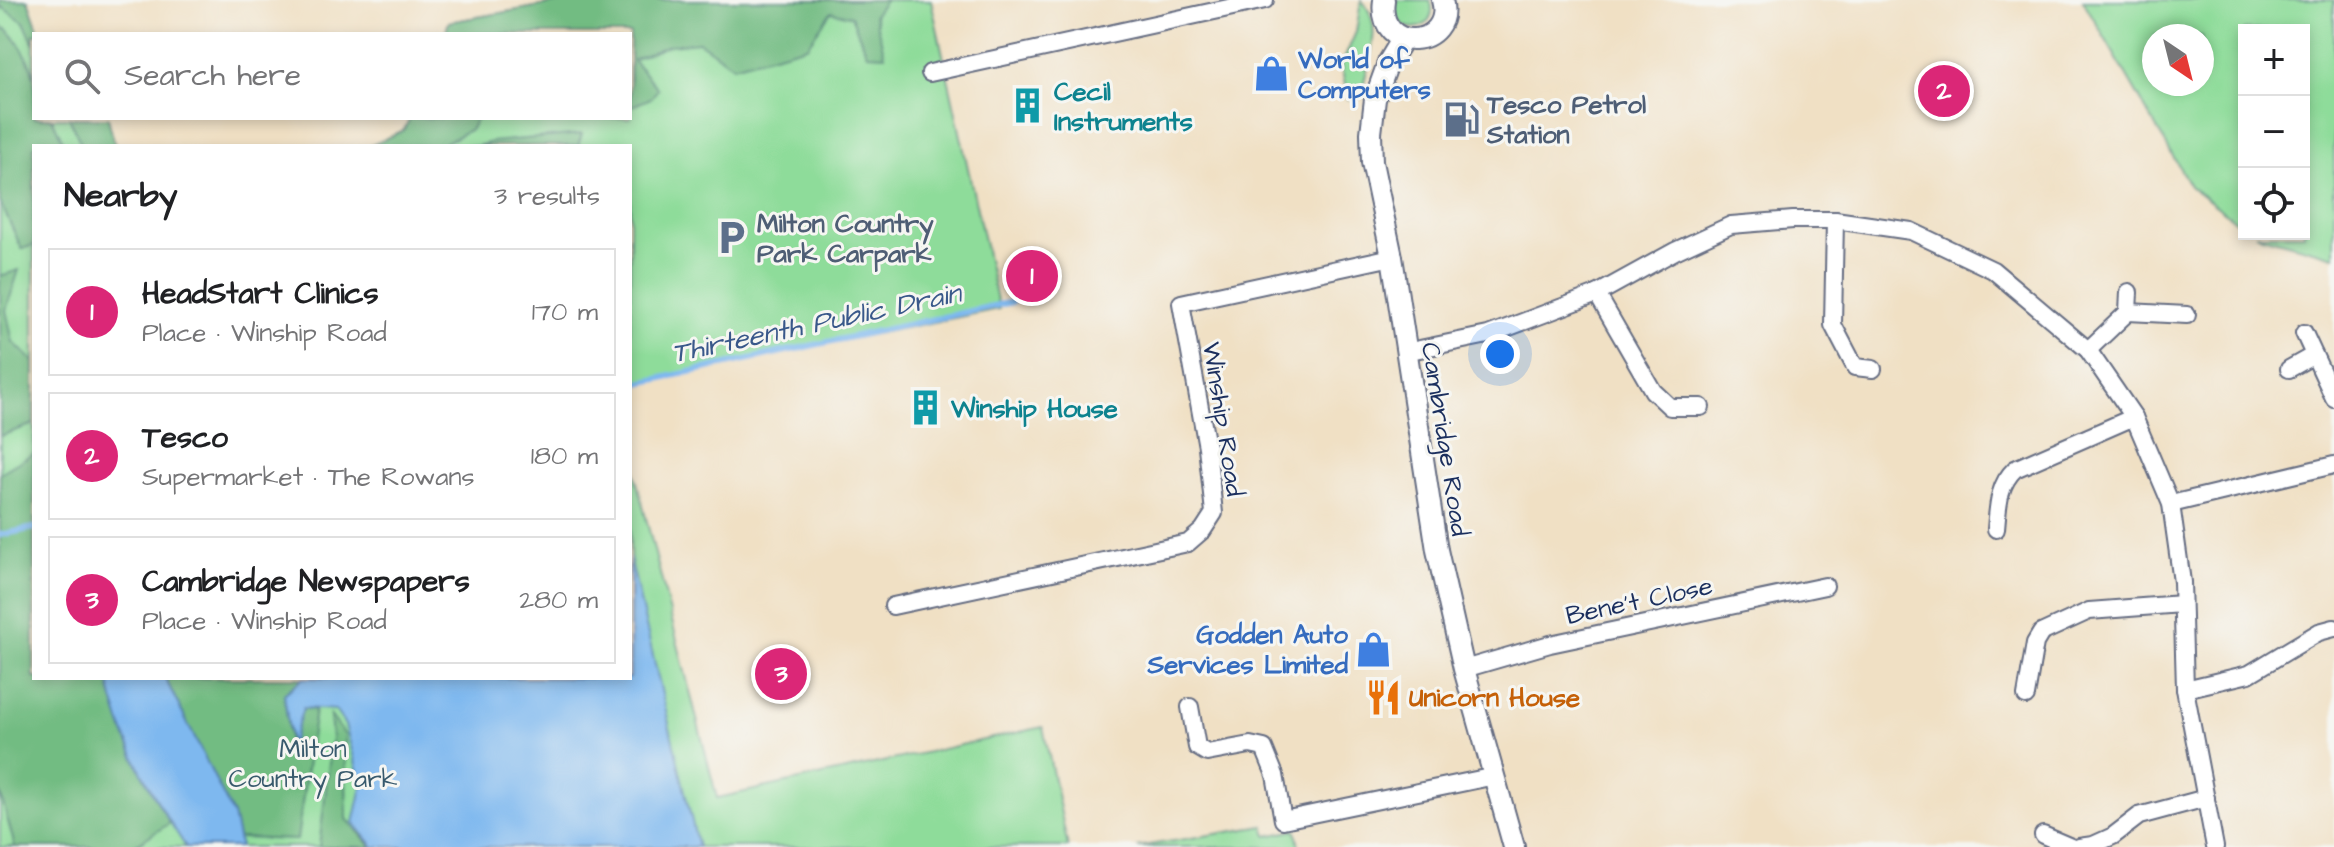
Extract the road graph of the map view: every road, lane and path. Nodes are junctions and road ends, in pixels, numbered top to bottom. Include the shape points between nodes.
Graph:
1 (1265, 0) edge
2 (1384, 0) edge
3 (1442, 0) edge
4 (1403, 38) junction
5 (930, 73) dead end
6 (1835, 220) junction
7 (1392, 257) junction
8 (2129, 292) dead end
9 (1597, 294) junction
10 (2128, 312) junction
11 (2187, 315) dead end
12 (2304, 333) dead end
13 (2088, 350) junction
14 (1405, 352) junction
15 (2314, 355) junction
16 (1873, 369) dead end
17 (2289, 369) dead end
18 (2334, 398) edge
19 (1701, 407) dead end
20 (2134, 417) junction
21 (2334, 465) edge
22 (2171, 504) junction
23 (1996, 529) dead end
24 (1825, 586) dead end
25 (2182, 604) junction
26 (893, 606) dead end
27 (2334, 628) edge
28 (1464, 669) junction
29 (2185, 689) junction
30 (2026, 696) dead end
31 (1190, 707) dead end
32 (1495, 776) junction
33 (2206, 798) junction
34 (2043, 835) dead end
35 (1514, 847) edge
36 (2071, 847) edge
37 (2079, 847) edge
38 (2215, 847) edge

1 - 5 street
2 - 4 street via 1386,23
3 - 4 street via 1442,22 1435,31 1415,40
4 - 7 street, Cambridge Road via 1375,99 1371,133 1374,176
6 - 9 street via 1731,225
6 - 13 street via 1911,231 1993,270
6 - 16 street via 1833,325 1855,367
7 - 14 street, Cambridge Road
7 - 26 street, Winship Road via 1181,303 1214,513 1188,543
8 - 10 street
9 - 14 street via 1488,335
9 - 19 street via 1653,391 1670,407
10 - 11 street
10 - 13 street
12 - 15 street
13 - 20 street
14 - 28 street, Cambridge Road via 1437,550
15 - 17 street
15 - 18 street
20 - 22 street
20 - 23 street via 2015,469 1991,495
21 - 22 street
22 - 25 street
24 - 28 street, Bene't Close via 1550,644
25 - 29 street
25 - 30 street via 2089,611 2041,633
27 - 29 street via 2249,674
28 - 32 street, Cambridge Road
29 - 33 street
31 - 32 street via 1197,747 1207,753 1250,745 1264,748 1283,820
32 - 35 street, Cambridge Road
33 - 37 street via 2139,816 2113,836
33 - 38 street
34 - 36 street

